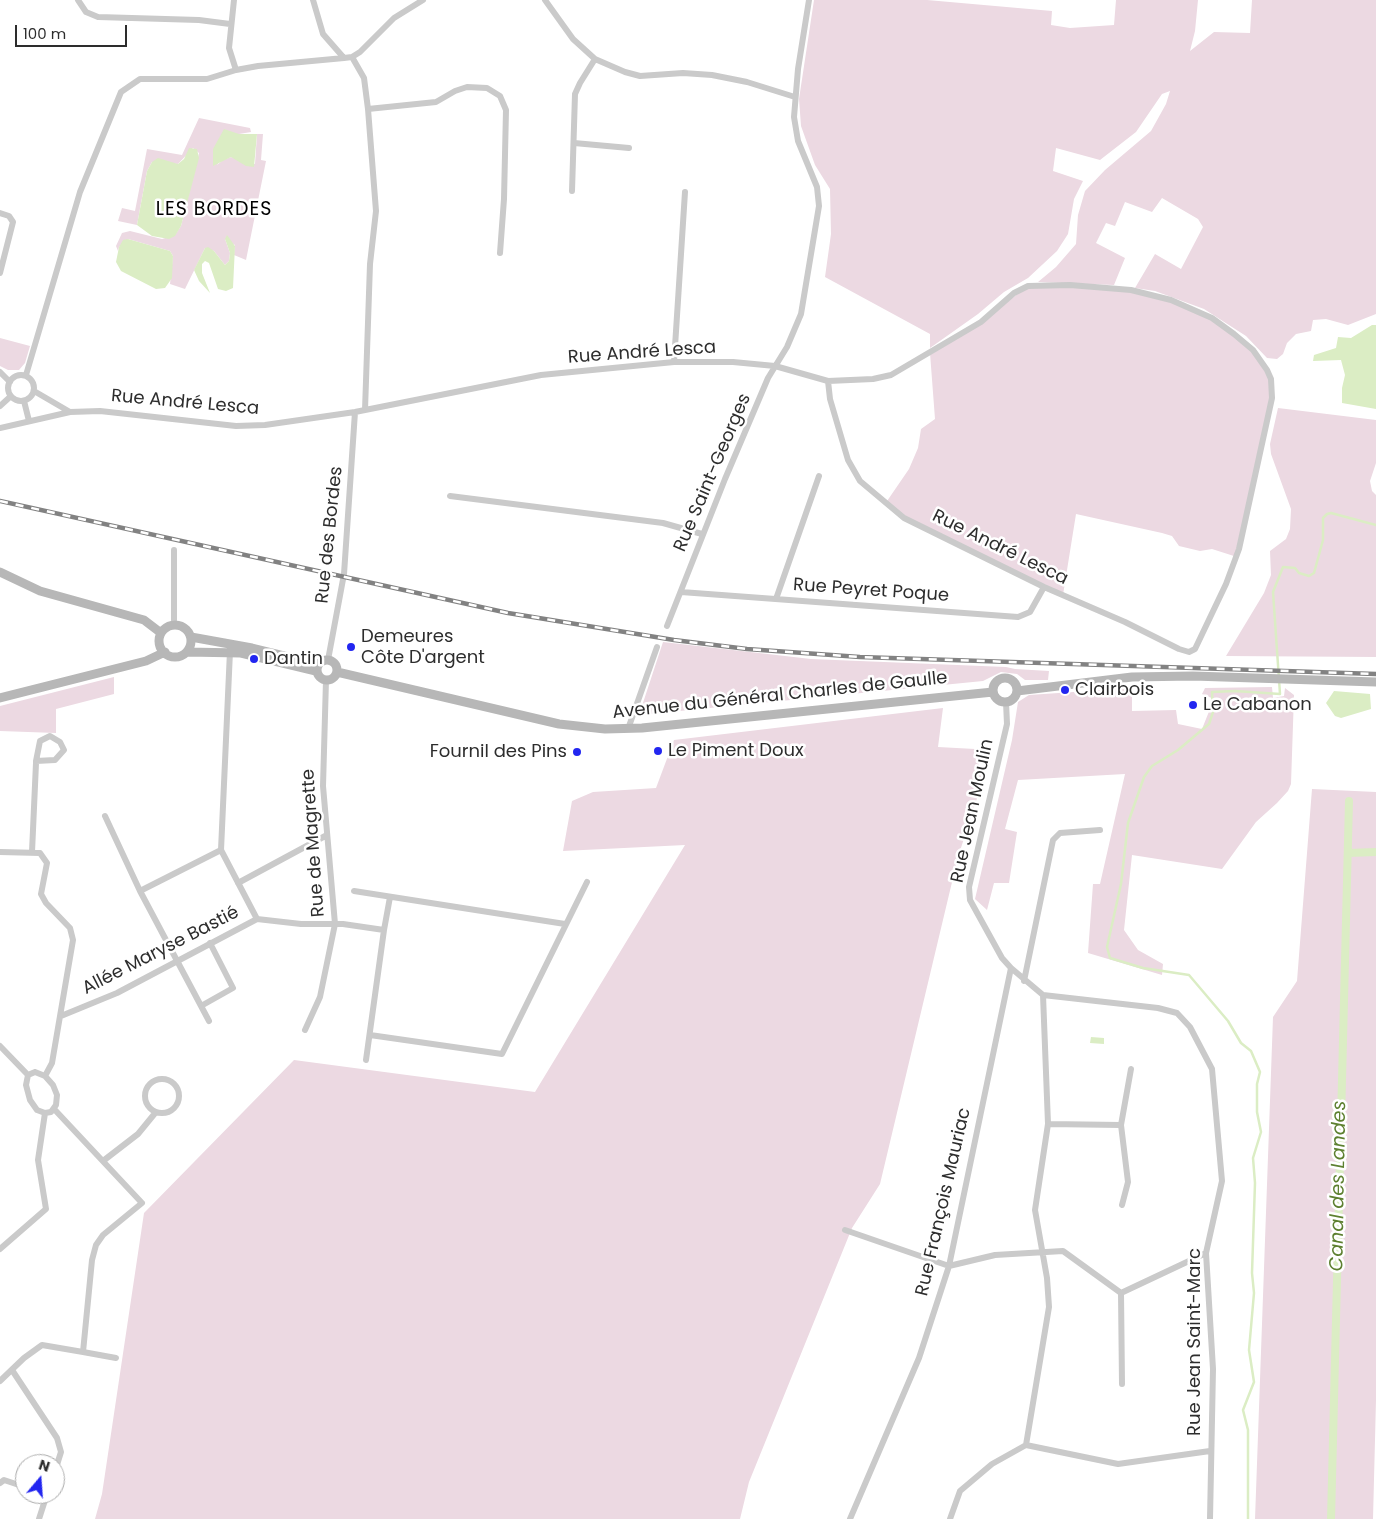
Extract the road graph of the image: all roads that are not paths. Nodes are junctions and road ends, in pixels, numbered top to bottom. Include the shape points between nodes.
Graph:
1 (78, 0) edge
2 (234, 0) edge
3 (313, 0) edge
4 (423, 0) edge
5 (545, 0) edge
6 (809, 0) edge
7 (230, 24) junction
8 (352, 57) junction
9 (344, 58) junction
10 (595, 59) junction
11 (236, 70) junction
12 (795, 97) junction
13 (368, 109) junction
14 (574, 143) junction
15 (630, 148) dead end
16 (572, 191) dead end
17 (685, 192) dead end
18 (0, 213) edge
19 (500, 253) dead end
20 (0, 273) edge
21 (674, 362) junction
22 (775, 366) junction
23 (0, 372) edge
24 (26, 375) junction
25 (828, 381) junction
26 (10, 382) junction
27 (34, 391) junction
28 (11, 396) junction
29 (24, 401) junction
30 (0, 406) edge
31 (365, 410) junction
32 (70, 412) junction
33 (355, 412) junction
34 (29, 421) junction
35 (0, 428) edge
36 (819, 476) dead end
37 (450, 496) dead end
38 (702, 534) junction
39 (174, 550) dead end
40 (0, 572) edge
41 (1044, 587) junction
42 (680, 592) junction
43 (776, 599) junction
44 (174, 625) junction
45 (667, 626) dead end
46 (161, 633) junction
47 (191, 637) junction
48 (657, 647) dead end
49 (164, 652) junction
50 (187, 652) junction
51 (230, 652) junction
52 (328, 660) junction
53 (317, 668) junction
54 (337, 672) junction
55 (326, 680) junction
56 (1376, 682) edge
57 (1017, 691) junction
58 (993, 692) junction
59 (0, 698) edge
60 (1006, 702) junction
61 (628, 729) junction
62 (36, 761) junction
63 (104, 816) dead end
64 (1100, 830) dead end
65 (327, 835) junction
66 (221, 850) junction
67 (0, 852) edge
68 (32, 852) junction
69 (586, 882) dead end
70 (238, 883) junction
71 (140, 891) junction
72 (354, 891) dead end
73 (390, 897) junction
74 (257, 919) junction
75 (335, 924) junction
76 (565, 924) junction
77 (384, 930) junction
78 (210, 944) junction
79 (177, 961) junction
80 (1011, 968) junction
81 (1024, 980) junction
82 (1043, 995) junction
83 (201, 1006) junction
84 (61, 1016) junction
85 (209, 1021) dead end
86 (306, 1030) dead end
87 (370, 1035) junction
88 (0, 1046) edge
89 (366, 1060) dead end
90 (1131, 1069) dead end
91 (28, 1075) junction
92 (45, 1076) junction
93 (55, 1110) junction
94 (156, 1112) junction
95 (45, 1113) junction
96 (1048, 1124) junction
97 (1121, 1125) junction
98 (103, 1162) junction
99 (1122, 1205) dead end
100 (845, 1230) dead end
101 (0, 1249) edge
102 (1041, 1252) junction
103 (1206, 1253) junction
104 (949, 1266) junction
105 (1120, 1293) junction
106 (83, 1352) junction
107 (116, 1358) dead end
108 (12, 1370) junction
109 (0, 1381) edge
110 (1122, 1384) dead end
111 (1026, 1445) junction
112 (1210, 1451) junction
113 (60, 1454) edge
114 (0, 1483) edge
115 (15, 1484) edge
116 (44, 1504) edge
117 (39, 1519) edge
118 (850, 1519) edge
119 (950, 1519) edge
120 (1210, 1519) edge

1 - 7 street via 86,12 98,17
2 - 7 street
3 - 9 street via 323,34
4 - 8 street via 394,18
5 - 10 street via 573,39
6 - 12 street, Rue Saint-Georges
7 - 11 street via 229,48
8 - 9 street
8 - 13 street via 364,78
9 - 11 street
10 - 12 street via 640,76 712,75
10 - 14 street via 575,94
11 - 24 street via 208,79 140,79 121,92 80,192
12 - 22 street, Rue Saint-Georges via 798,141 817,187 818,222 801,314
13 - 19 street via 436,102 467,87 487,88 500,96 506,110
13 - 31 street via 376,210 370,264
14 - 15 street
14 - 16 street
17 - 21 street
18 - 20 street via 9,216 13,222
21 - 22 street, Rue André Lesca
21 - 31 street, Rue André Lesca via 541,376
22 - 25 street, Rue André Lesca
22 - 38 street, Rue Saint-Georges
23 - 26 street
24 - 26 street via 19,375
24 - 27 street via 32,380
25 - 41 street, Rue André Lesca via 848,460 860,481 904,518
25 - 41 street, Rue André Lesca via 891,375 982,322 1014,293 1028,286 1070,285 1131,290 1170,300 1212,318 1253,350 1271,380 1272,398 1237,556 1192,652
26 - 28 street
27 - 29 street
27 - 32 street
28 - 29 street
28 - 30 street
29 - 34 street
31 - 33 street, Rue André Lesca
32 - 33 street, Rue André Lesca via 100,411 236,426
32 - 34 street, Rue André Lesca
33 - 52 street, Rue des Bordes via 344,574
34 - 35 street, Rue André Lesca
36 - 43 street
37 - 38 street via 663,523
38 - 42 street, Rue Saint-Georges
39 - 44 street
40 - 46 main road via 40,592 144,620
41 - 43 street, Rue Peyret Poque via 1030,612 1018,617
42 - 43 street, Rue Peyret Poque
42 - 45 street, Rue Saint-Georges
44 - 46 main road
44 - 47 main road via 186,629
46 - 49 main road via 160,643
47 - 50 main road
47 - 53 main road via 252,648
48 - 61 street
49 - 50 main road via 178,656
49 - 59 main road via 146,661
50 - 51 main road
51 - 53 main road
51 - 66 street
52 - 53 main road
52 - 54 main road via 336,665
53 - 55 main road via 321,678
54 - 55 main road
54 - 61 main road, Avenue du Général Charles de Gaulle via 558,724
55 - 65 street, Rue de Magrette via 322,774
56 - 57 main road via 1132,677
57 - 58 main road via 1012,680 1004,678 997,682
57 - 60 main road via 1014,698
58 - 60 main road via 997,699
58 - 61 main road, Avenue du Général Charles de Gaulle
60 - 80 street, Rue Jean Moulin via 1007,724 968,888 970,900 991,941
62 - 62 street via 40,741 50,736 60,742 64,750 55,760
62 - 68 street
63 - 71 street
64 - 81 street via 1060,833 1053,840
65 - 70 street
65 - 75 street, Rue de Magrette
66 - 70 street
66 - 71 street
67 - 68 street
68 - 84 street via 40,853 47,863 41,894 70,928 73,940
69 - 76 street
70 - 74 street
71 - 79 street
72 - 73 street
73 - 76 street
73 - 77 street
74 - 75 street, Allée Maryse Bastié
74 - 78 street, Allée Maryse Bastié
75 - 77 street, Allée Maryse Bastié
75 - 86 street, Rue de Magrette via 320,997
76 - 87 street via 502,1054
77 - 87 street
78 - 79 street, Allée Maryse Bastié
78 - 83 street via 233,988
79 - 83 street
79 - 84 street, Allée Maryse Bastié
80 - 81 street, Rue Jean Moulin
80 - 104 street, Rue François Mauriac
81 - 82 street, Rue Jean Moulin
82 - 96 street
82 - 103 street, Rue Jean Saint-Marc via 1158,1008 1176,1013 1190,1027 1212,1069 1222,1181
83 - 85 street
84 - 92 street via 52,1063
87 - 89 street
88 - 91 street
90 - 97 street
91 - 92 street via 35,1072
91 - 95 street via 26,1085 30,1100 37,1110
92 - 93 street via 57,1096
93 - 95 street
93 - 98 street
94 - 94 street via 168,1112 176,1105 179,1093 168,1080 157,1080 145,1090 145,1101
94 - 98 street via 138,1134
95 - 101 street via 38,1160 46,1209
96 - 97 street
96 - 102 street via 1035,1210
97 - 99 street via 1128,1182
98 - 106 street via 142,1203 103,1235 96,1245
100 - 104 street
102 - 104 street via 994,1255
102 - 105 street via 1063,1251
102 - 111 street via 1049,1307
103 - 105 street
103 - 112 street, Rue Jean Saint-Marc via 1213,1369
104 - 118 street, Rue François Mauriac via 919,1358
105 - 110 street
106 - 107 street
106 - 108 street via 42,1345
108 - 109 street
108 - 113 street via 57,1438
111 - 112 street via 1118,1464
111 - 119 street via 992,1464 960,1491
112 - 120 street, Rue Jean Saint-Marc
114 - 115 street via 4,1480
116 - 117 street

